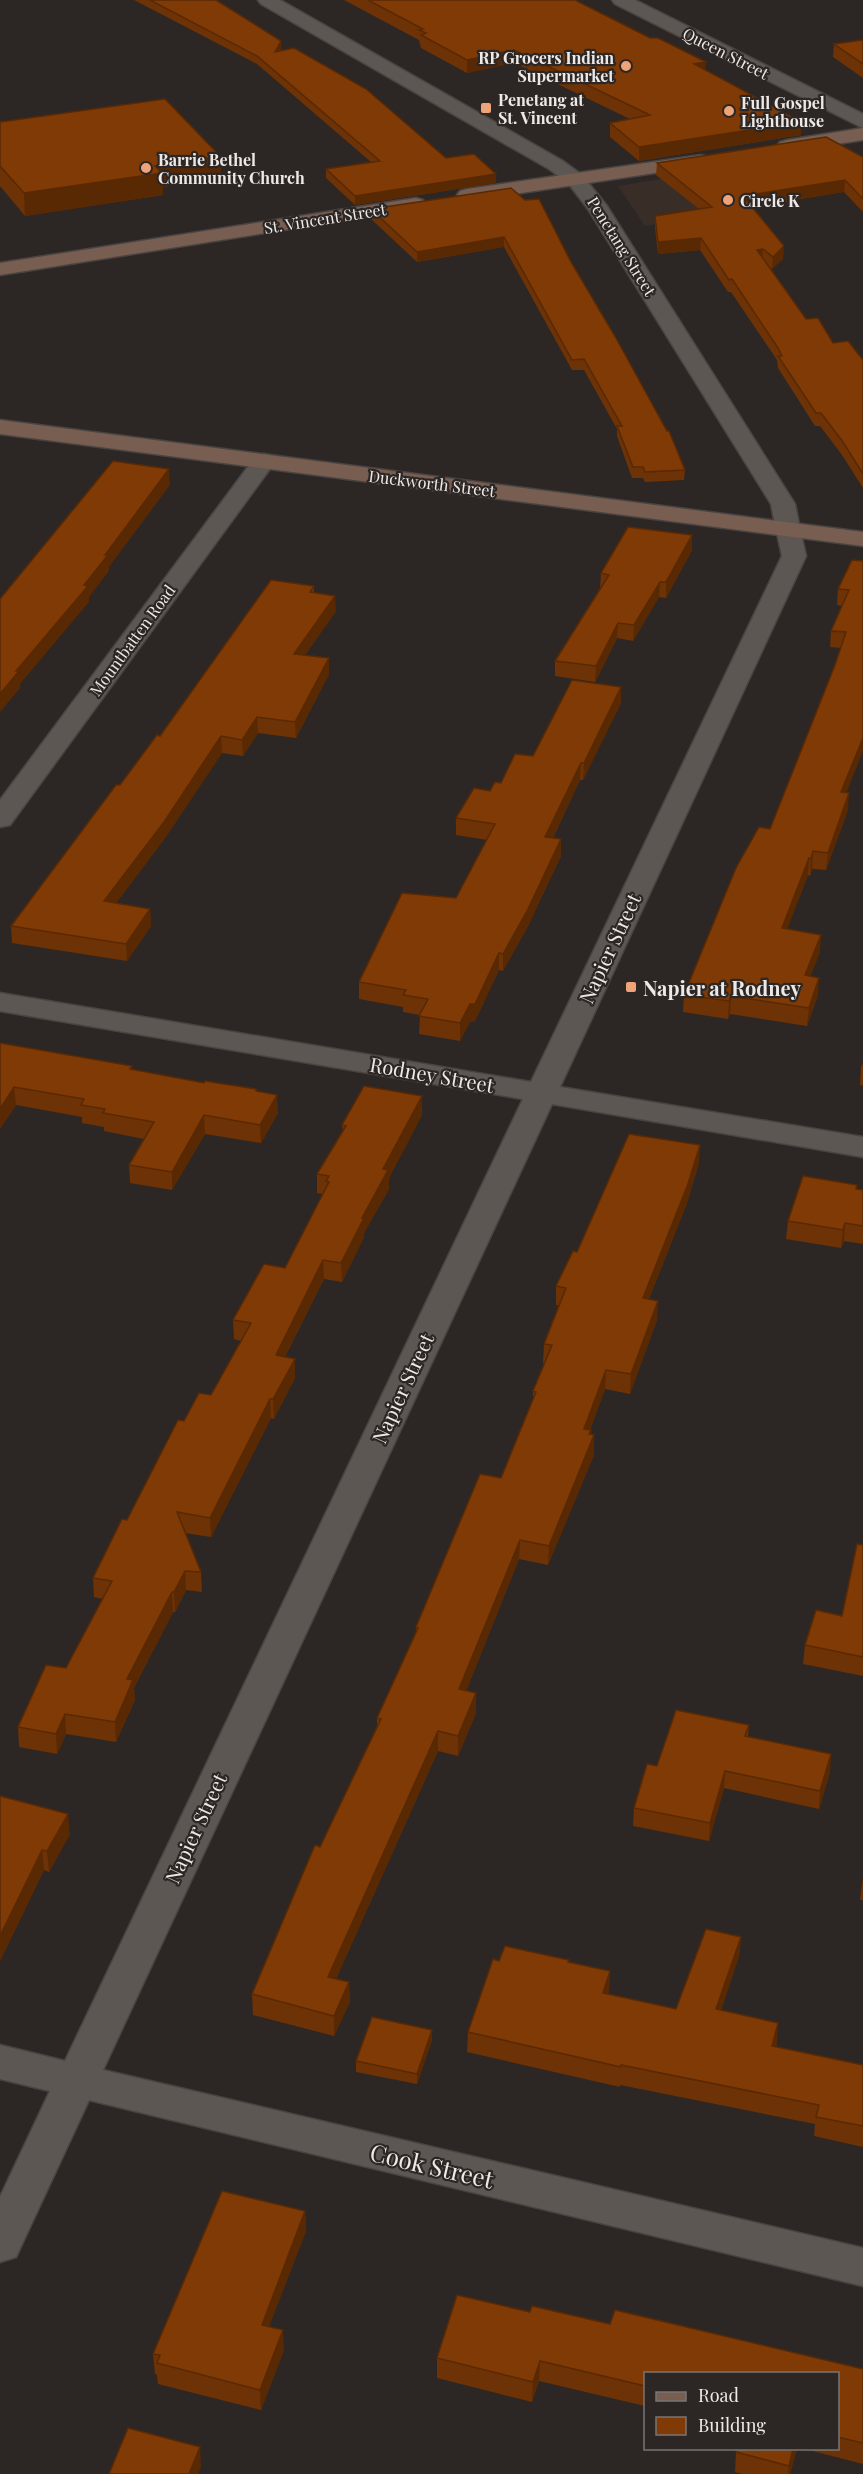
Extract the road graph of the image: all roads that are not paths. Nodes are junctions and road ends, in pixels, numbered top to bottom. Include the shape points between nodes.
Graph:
1 (267, 0) edge
2 (621, 0) edge
3 (863, 122) edge
4 (863, 134) edge
5 (764, 150) edge
6 (723, 157) edge
7 (575, 179) junction
8 (0, 269) edge
9 (0, 427) edge
10 (264, 461) junction
11 (788, 529) junction
12 (863, 539) edge
13 (0, 819) edge
14 (0, 1002) edge
15 (541, 1093) junction
16 (863, 1147) edge
17 (0, 2062) edge
18 (77, 2080) junction
19 (0, 2244) edge
20 (863, 2267) edge

1 - 7 street, Penetang Street
2 - 3 street, Queen Street
4 - 5 main road
6 - 7 main road, St. Vincent Street
7 - 8 main road, St. Vincent Street
7 - 11 street, Penetang Street via 597,206 783,504
9 - 10 main road, Duckworth Street
10 - 11 main road, Duckworth Street
10 - 13 street, Mountbatten Road
11 - 12 main road, Duckworth Street
11 - 15 street, Napier Street via 794,555
14 - 15 street, Rodney Street
15 - 16 street, Rodney Street
15 - 18 street, Napier Street
17 - 18 street, Cook Street
18 - 19 street, Napier Street
18 - 20 street, Cook Street

